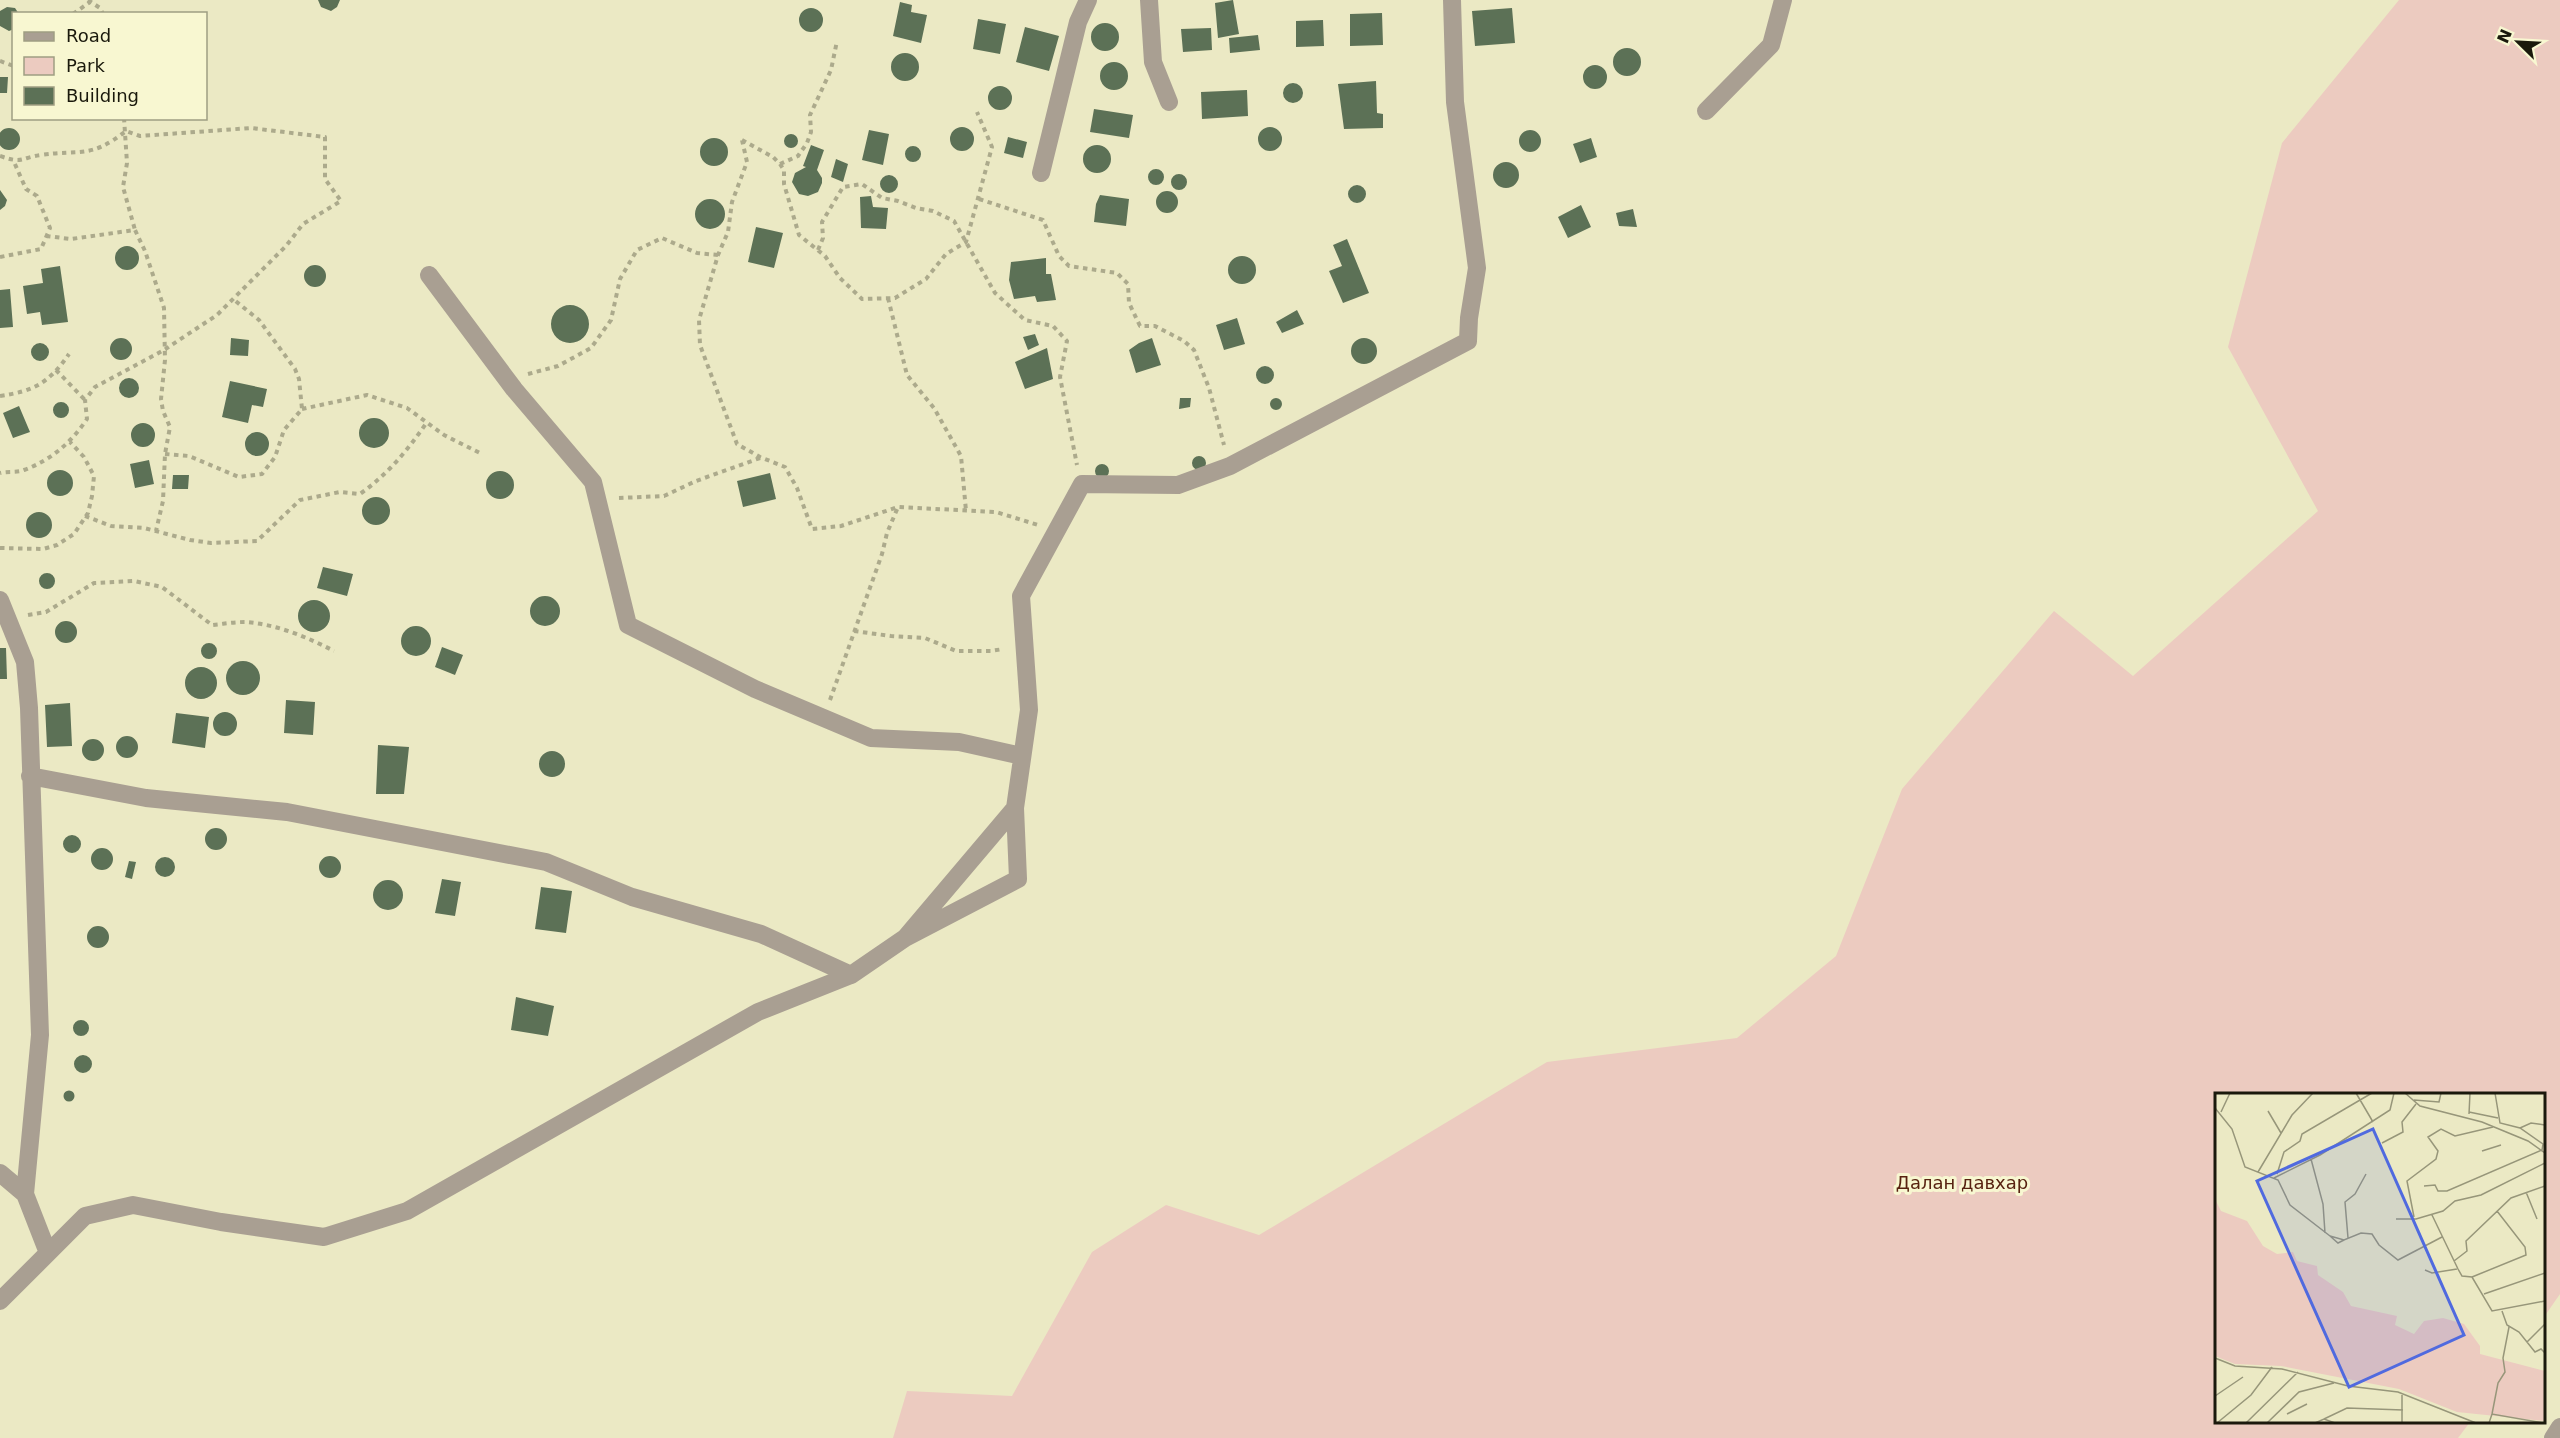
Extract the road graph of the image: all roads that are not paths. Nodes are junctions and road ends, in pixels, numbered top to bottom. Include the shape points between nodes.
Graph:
1 (1088, 0) edge
2 (1149, 0) edge
3 (1452, 0) edge
4 (1783, 0) edge
5 (1169, 102) dead end
6 (1706, 111) dead end
7 (1041, 173) dead end
8 (429, 275) dead end
9 (0, 600) edge
10 (1022, 756) junction
11 (30, 776) junction
12 (1015, 808) junction
13 (905, 938) junction
14 (852, 975) junction
15 (0, 1173) edge
16 (25, 1194) junction
17 (48, 1253) junction
18 (0, 1302) edge
19 (2560, 1427) edge
20 (2553, 1438) edge

1 - 7 street via 1077,22
2 - 5 street via 1153,62
3 - 10 street via 1455,102 1477,268 1468,341 1230,466 1178,485 1082,484 1021,596 1029,710
4 - 6 street via 1771,45
8 - 10 street via 507,380 593,482 628,625 755,689 871,738 959,742
9 - 11 street via 25,662
10 - 12 street
11 - 14 street via 146,798 287,812 546,862 632,897 761,934
11 - 16 street via 40,1035
12 - 13 street
12 - 13 street via 1018,879
13 - 14 street
14 - 17 street via 758,1012 407,1211 324,1237 133,1205 85,1216
15 - 16 street
16 - 17 street
17 - 18 street
19 - 20 street

